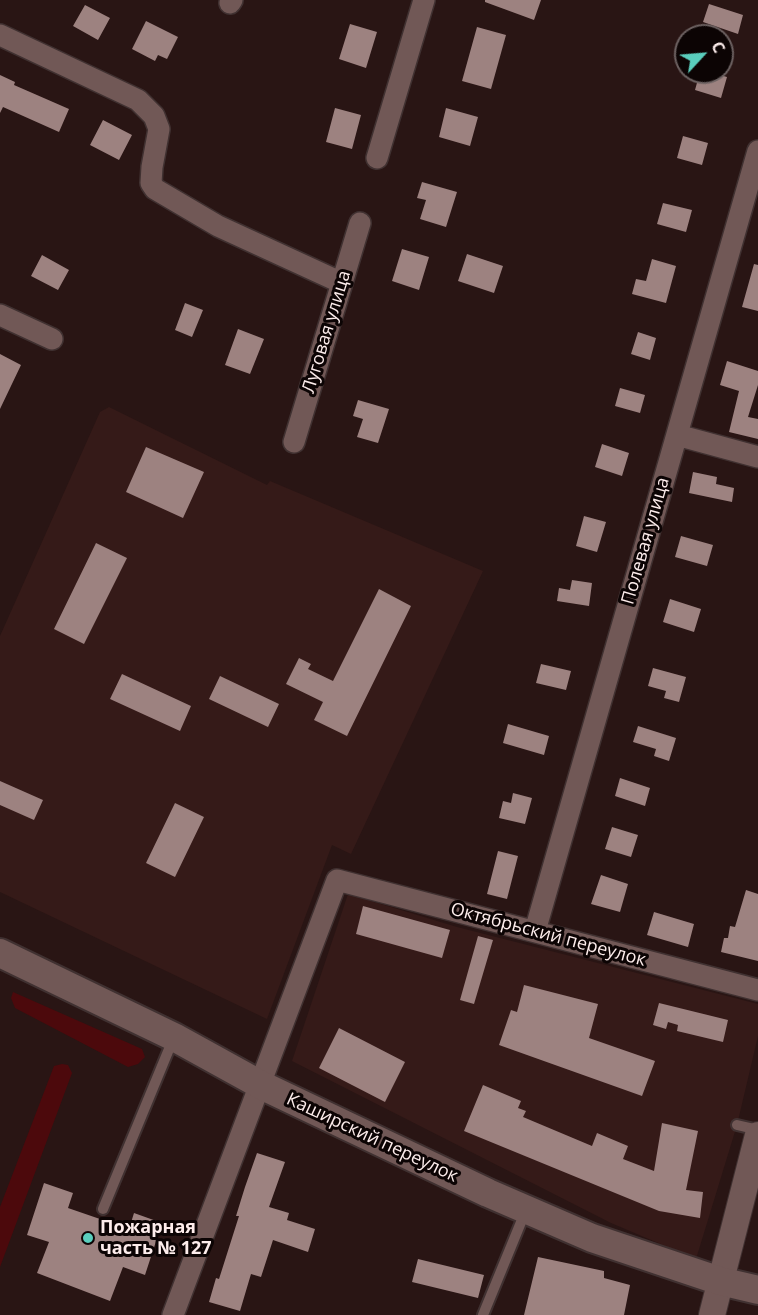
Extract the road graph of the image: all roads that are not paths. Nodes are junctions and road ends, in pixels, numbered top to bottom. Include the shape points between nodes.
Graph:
1 (424, 0) edge
2 (0, 34) edge
3 (758, 152) edge
4 (377, 158) dead end
5 (360, 223) dead end
6 (342, 283) junction
7 (0, 315) edge
8 (52, 339) dead end
9 (677, 435) junction
10 (294, 442) dead end
11 (758, 457) edge
12 (535, 931) junction
13 (0, 953) edge
14 (758, 990) edge
15 (174, 1037) junction
16 (261, 1085) junction
17 (751, 1130) edge
18 (103, 1209) dead end
19 (526, 1210) junction
20 (720, 1281) junction
21 (758, 1290) edge
22 (173, 1315) edge
23 (483, 1315) edge
24 (712, 1315) edge

1 - 4 street
2 - 6 street via 138,100 154,116 159,129 152,167 151,183 155,189 218,226
3 - 9 street, Полевая улица
5 - 6 street, Луговая улица
6 - 10 street, Луговая улица
7 - 8 street
9 - 11 street
9 - 12 street, Полевая улица
12 - 14 street, Октябрьский переулок
12 - 16 street, Октябрьский переулок via 338,880
13 - 15 main road, Каширский переулок
15 - 16 main road, Каширский переулок
15 - 18 lane
16 - 19 main road, Каширский переулок
16 - 22 street
17 - 20 street
19 - 20 main road, Каширский переулок via 592,1238
19 - 23 lane
20 - 21 main road, Каширский переулок
20 - 24 street

